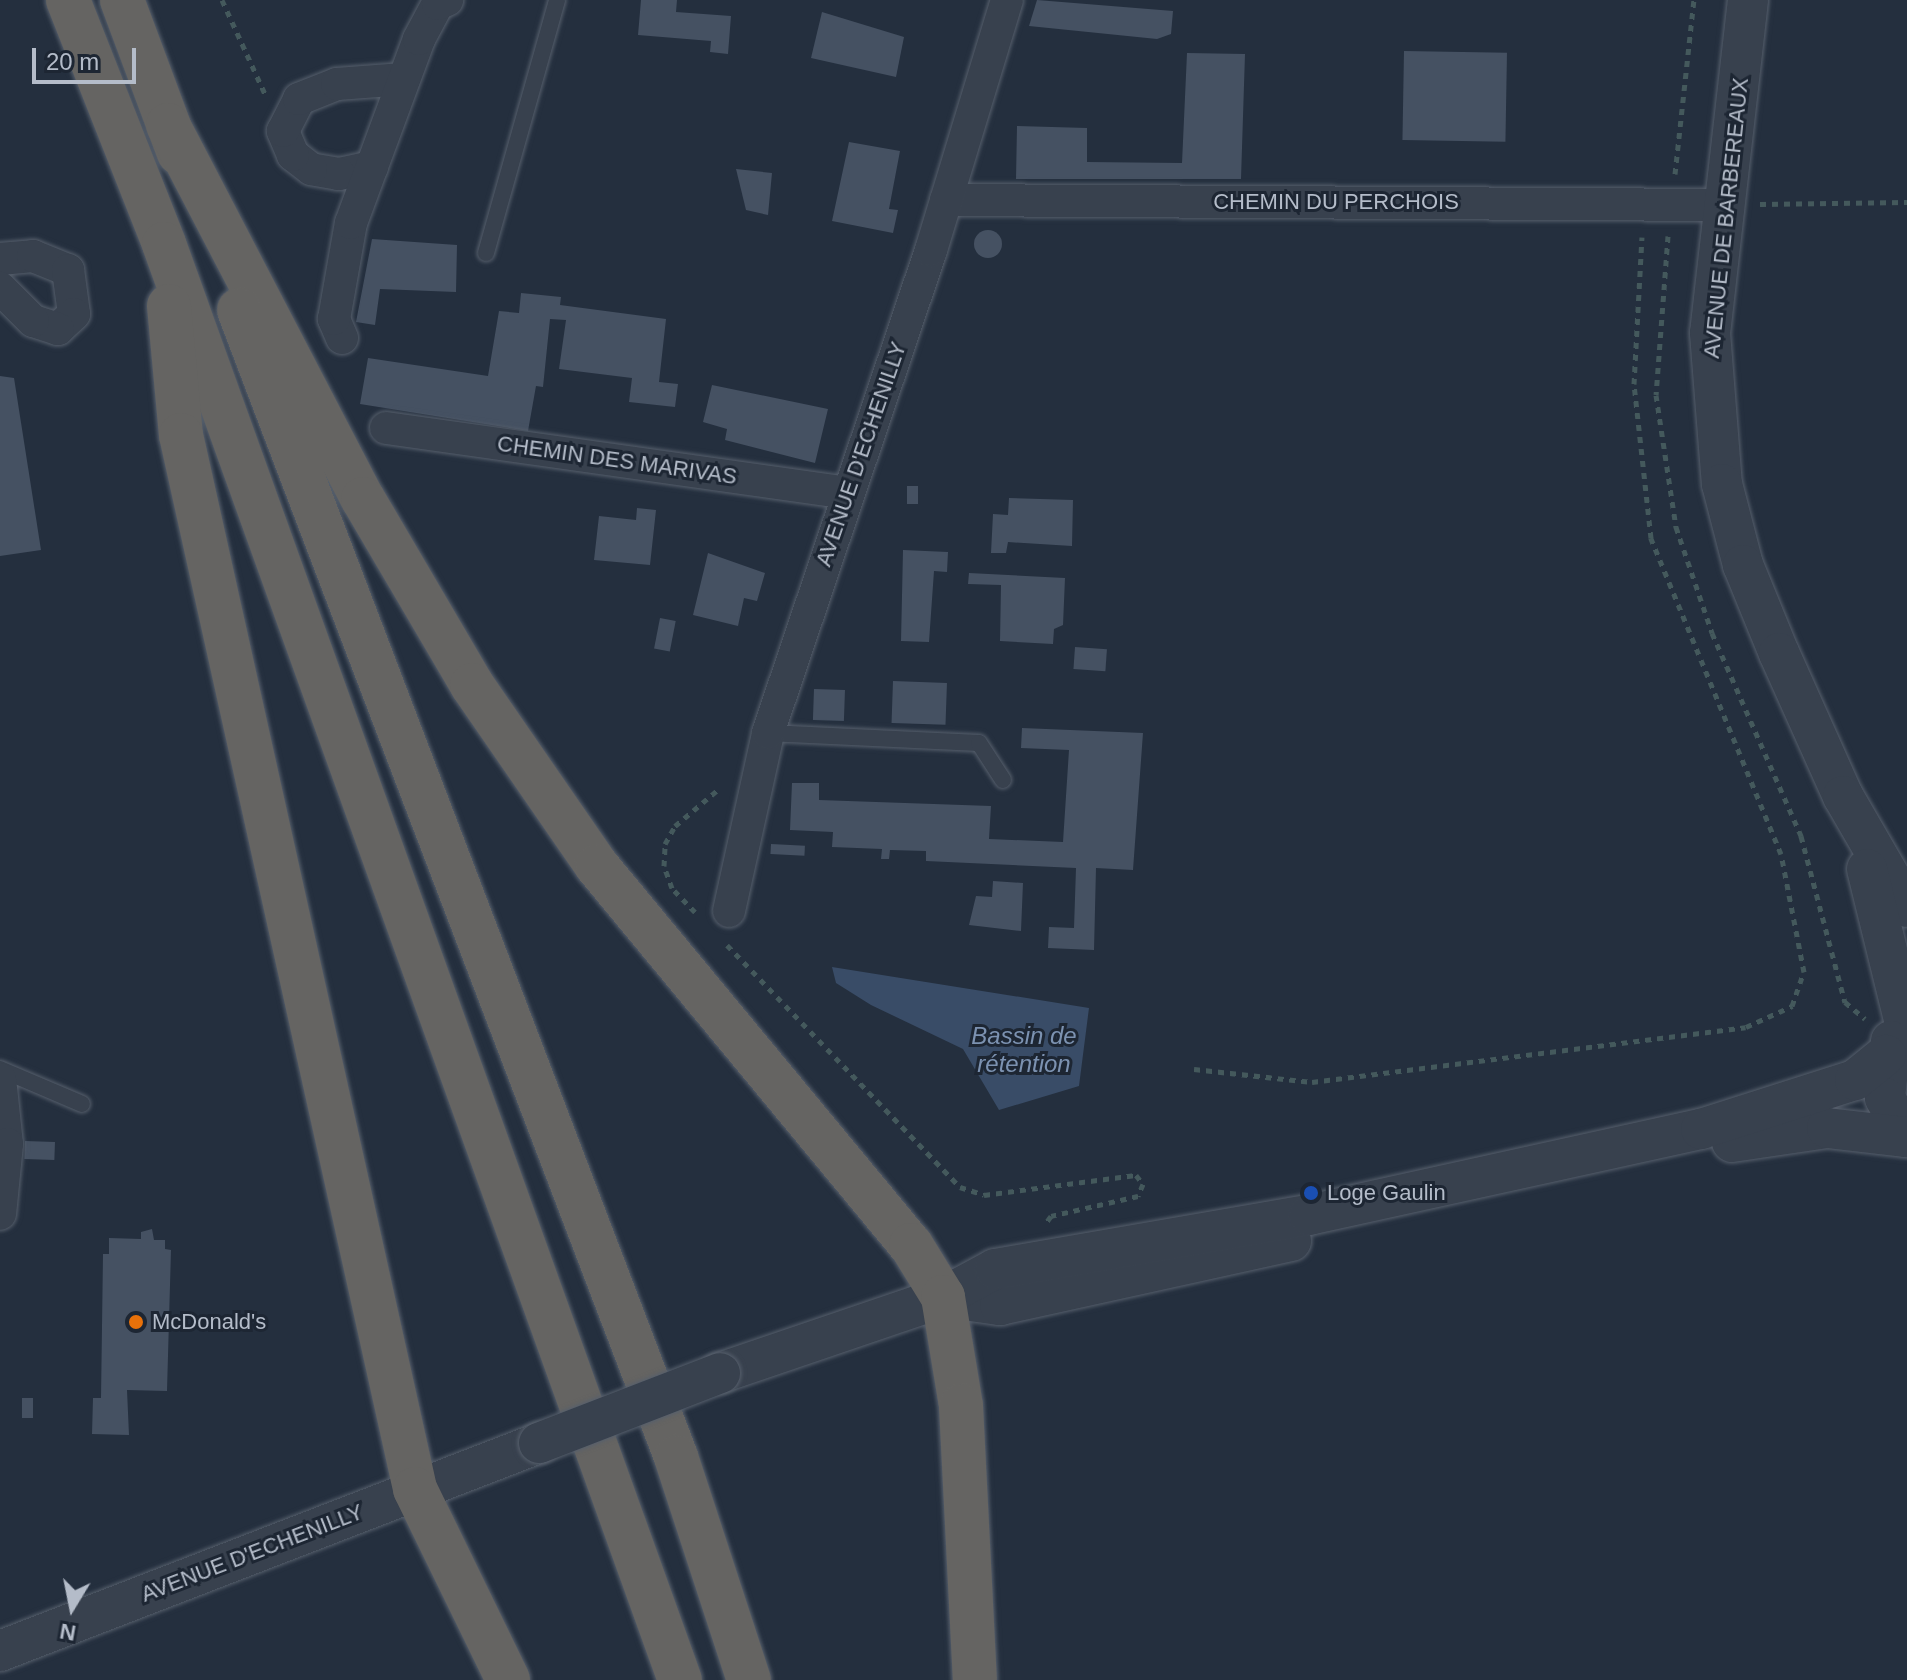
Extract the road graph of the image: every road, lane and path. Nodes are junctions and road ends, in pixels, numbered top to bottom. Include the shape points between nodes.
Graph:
1 (68, 0) edge
2 (122, 0) edge
3 (222, 0) edge
4 (447, 0) edge
5 (557, 0) edge
6 (1007, 0) edge
7 (1748, 0) edge
8 (404, 79) junction
9 (267, 99) dead end
10 (168, 125) junction
11 (372, 167) junction
12 (946, 200) junction
13 (1643, 200) junction
14 (1907, 202) edge
15 (1725, 205) junction
16 (164, 244) junction
17 (486, 253) dead end
18 (0, 259) edge
19 (0, 288) edge
20 (342, 338) dead end
21 (386, 428) dead end
22 (847, 493) junction
23 (765, 743) junction
24 (1003, 780) dead end
25 (1843, 796) junction
26 (1907, 907) edge
27 (717, 922) junction
28 (1906, 1019) edge
29 (1886, 1055) junction
30 (0, 1069) edge
31 (1194, 1069) dead end
32 (0, 1079) edge
33 (82, 1104) dead end
34 (1907, 1137) edge
35 (0, 1214) edge
36 (1047, 1256) junction
37 (943, 1297) junction
38 (415, 1489) junction
39 (1, 1647) edge
40 (508, 1680) edge
41 (680, 1680) edge
42 (749, 1680) edge
43 (975, 1680) edge

1 - 16 highway
2 - 10 highway
3 - 9 path
4 - 8 street via 438,4
5 - 17 lane
6 - 12 street, AVENUE D'ECHENILLY
7 - 15 street, AVENUE DE BARBEREAUX
8 - 11 street
8 - 11 street via 337,84 299,99 283,131 293,155 311,169 339,174
10 - 37 highway via 363,499 472,685 597,866 911,1245
10 - 42 highway via 676,1457
11 - 20 street via 337,278 334,319
12 - 13 street, CHEMIN DU PERCHOIS
12 - 22 street, AVENUE D'ECHENILLY
13 - 15 street, CHEMIN DU PERCHOIS
13 - 31 path via 1634,384 1651,538 1781,854 1804,972 1792,1006 1746,1027 1312,1082
14 - 15 path
15 - 25 street, AVENUE DE BARBEREAUX via 1710,333 1722,484 1743,565
16 - 38 highway via 181,435
16 - 41 highway
18 - 19 street via 33,256 68,270 74,314 58,329 33,321
21 - 22 street, CHEMIN DES MARIVAS
22 - 23 street, AVENUE D'ECHENILLY
23 - 24 lane via 979,743
23 - 27 street, AVENUE D'ECHENILLY
23 - 27 path via 675,826 665,844 664,866 672,888
25 - 26 street, AVENUE DE BARBEREAUX
25 - 28 street, AVENUE DE BARBEREAUX via 1889,940
27 - 36 path via 960,1187 984,1195 1136,1175 1143,1184 1138,1196 1051,1216
28 - 29 street
29 - 34 street via 1885,1098
29 - 36 street, AVENUE D'ECHENILLY via 1855,1080 1701,1129 1309,1215
30 - 33 lane
32 - 35 street via 7,1144
34 - 37 street via 1827,1128 1778,1133 1000,1305
36 - 37 street, AVENUE D'ECHENILLY via 995,1269
37 - 38 street, AVENUE D'ECHENILLY, bridge via 720,1373
37 - 43 highway via 961,1406
38 - 39 street, AVENUE D'ECHENILLY
38 - 40 highway

